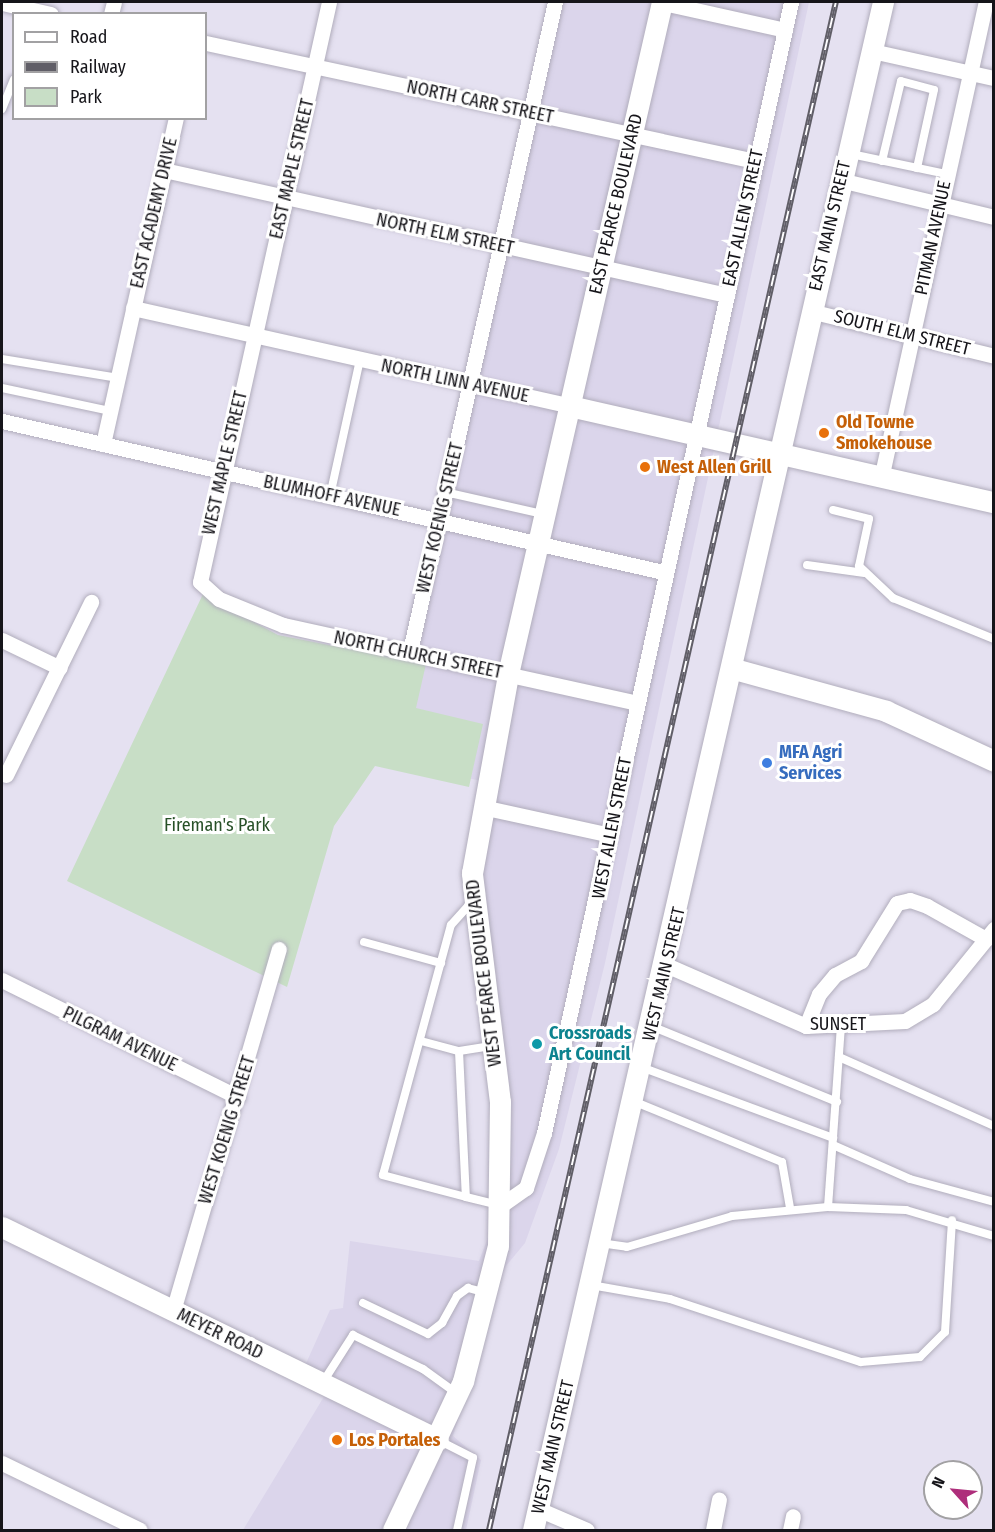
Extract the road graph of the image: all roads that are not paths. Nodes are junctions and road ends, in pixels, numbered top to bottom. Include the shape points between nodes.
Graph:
1 (329, 2) edge
2 (555, 2) edge
3 (661, 2) edge
4 (791, 2) edge
5 (883, 2) edge
6 (986, 2) edge
7 (9, 3) edge
8 (32, 12) edge
9 (785, 30) junction
10 (207, 43) edge
11 (872, 51) junction
12 (315, 66) junction
13 (969, 73) junction
14 (993, 78) edge
15 (12, 85) edge
16 (2, 109) edge
17 (530, 114) junction
18 (176, 120) edge
19 (633, 135) junction
20 (846, 153) junction
21 (755, 161) junction
22 (882, 161) junction
23 (917, 168) junction
24 (164, 170) junction
25 (946, 174) junction
26 (840, 180) junction
27 (284, 200) junction
28 (940, 204) junction
29 (993, 218) edge
30 (500, 245) junction
31 (601, 269) junction
32 (727, 295) junction
33 (133, 308) junction
34 (810, 311) junction
35 (912, 334) junction
36 (254, 336) junction
37 (993, 356) edge
38 (2, 359) edge
39 (360, 360) junction
40 (118, 378) junction
41 (469, 385) junction
42 (2, 388) edge
43 (570, 406) junction
44 (110, 411) junction
45 (2, 421) edge
46 (693, 434) junction
47 (103, 444) junction
48 (778, 450) junction
49 (222, 473) junction
50 (882, 474) junction
51 (445, 492) junction
52 (330, 496) junction
53 (993, 502) edge
54 (833, 510) dead end
55 (545, 515) junction
56 (440, 519) junction
57 (539, 543) junction
58 (807, 565) dead end
59 (663, 572) junction
60 (864, 573) junction
61 (204, 590) joint
62 (91, 602) dead end
63 (993, 639) edge
64 (2, 640) edge
65 (410, 651) junction
66 (60, 668) junction
67 (734, 669) junction
68 (508, 674) junction
69 (637, 703) junction
70 (993, 760) edge
71 (6, 775) dead end
72 (482, 807) junction
73 (610, 835) junction
74 (474, 900) junction
75 (990, 934) edge
76 (364, 942) dead end
77 (279, 949) dead end
78 (441, 963) junction
79 (666, 965) junction
80 (2, 980) edge
81 (841, 1025) junction
82 (651, 1026) junction
83 (806, 1026) junction
84 (421, 1041) junction
85 (492, 1046) junction
86 (459, 1051) junction
87 (840, 1057) junction
88 (641, 1066) junction
89 (238, 1097) junction
90 (633, 1101) junction
91 (837, 1102) junction
92 (993, 1126) edge
93 (833, 1142) junction
94 (466, 1197) junction
95 (993, 1202) edge
96 (500, 1206) junction
97 (828, 1207) junction
98 (790, 1208) junction
99 (952, 1220) junction
100 (2, 1227) edge
101 (993, 1236) edge
102 (600, 1243) junction
103 (590, 1285) junction
104 (488, 1293) junction
105 (363, 1303) dead end
106 (173, 1311) junction
107 (322, 1383) junction
108 (457, 1394) junction
109 (438, 1440) junction
110 (2, 1463) edge
111 (719, 1500) dead end
112 (538, 1509) junction
113 (140, 1530) edge
114 (393, 1530) edge
115 (457, 1530) edge
116 (533, 1530) edge
117 (587, 1530) edge
118 (713, 1530) edge

1 - 12 street, EAST MAPLE STREET
2 - 17 street, WEST KOENIG STREET
3 - 9 street
3 - 19 street, EAST PEARCE BOULEVARD
4 - 9 street, EAST ALLEN STREET
5 - 11 street, EAST MAIN STREET
6 - 13 street, PITMAN AVENUE
7 - 8 street
9 - 21 street, EAST ALLEN STREET
10 - 12 street, NORTH CARR STREET
11 - 13 street
11 - 20 street, EAST MAIN STREET
12 - 17 street, NORTH CARR STREET
12 - 27 street, EAST MAPLE STREET
13 - 14 street
13 - 25 street, PITMAN AVENUE
15 - 16 lane
17 - 19 street, NORTH CARR STREET
17 - 30 street, WEST KOENIG STREET
18 - 24 street, EAST ACADEMY DRIVE
19 - 21 street, NORTH CARR STREET
19 - 31 street, EAST PEARCE BOULEVARD
20 - 22 lane
20 - 26 street, EAST MAIN STREET
21 - 32 street, EAST ALLEN STREET
22 - 23 lane
22 - 23 lane via 901,81 933,90
23 - 25 lane
24 - 27 street, NORTH ELM STREET
24 - 33 street, EAST ACADEMY DRIVE
25 - 28 street, PITMAN AVENUE
26 - 28 street
26 - 34 street, EAST MAIN STREET
27 - 30 street, NORTH ELM STREET
27 - 36 street, EAST MAPLE STREET
28 - 29 street
28 - 35 street, PITMAN AVENUE
30 - 31 street, NORTH ELM STREET
30 - 41 street, WEST KOENIG STREET
31 - 32 street, NORTH ELM STREET
31 - 43 street, EAST PEARCE BOULEVARD
32 - 46 street, EAST ALLEN STREET
33 - 36 street, NORTH LINN AVENUE
33 - 40 street, EAST ACADEMY DRIVE
34 - 35 street, SOUTH ELM STREET
34 - 48 street, EAST MAIN STREET
35 - 37 street, SOUTH ELM STREET
35 - 50 street, PITMAN AVENUE
36 - 39 street, NORTH LINN AVENUE
36 - 49 street, WEST MAPLE STREET
38 - 40 lane
39 - 41 street, NORTH LINN AVENUE
39 - 52 lane
40 - 44 street, EAST ACADEMY DRIVE
41 - 43 street, NORTH LINN AVENUE
41 - 51 street, WEST KOENIG STREET
42 - 44 lane
43 - 46 street, NORTH LINN AVENUE
43 - 55 street, WEST PEARCE BOULEVARD
44 - 47 street, EAST ACADEMY DRIVE
45 - 47 street, BLUMHOFF AVENUE
46 - 48 street, NORTH LINN AVENUE
46 - 59 street, WEST ALLEN STREET
47 - 49 street, BLUMHOFF AVENUE
48 - 50 street, NORTH LINN AVENUE
48 - 67 street, WEST MAIN STREET
49 - 52 street, BLUMHOFF AVENUE
49 - 61 street, WEST MAPLE STREET via 200,572
50 - 53 street, NORTH LINN AVENUE
51 - 55 lane
51 - 56 street, WEST KOENIG STREET
52 - 56 street, BLUMHOFF AVENUE
54 - 60 lane via 869,519 859,559
55 - 57 street, WEST PEARCE BOULEVARD
56 - 57 street, BLUMHOFF AVENUE
56 - 65 street, WEST KOENIG STREET
57 - 59 street, BLUMHOFF AVENUE
57 - 68 street, WEST PEARCE BOULEVARD
58 - 60 lane
59 - 69 street, WEST ALLEN STREET
60 - 63 lane via 907,606
61 - 65 street, NORTH CHURCH STREET via 283,625
62 - 66 street
64 - 66 street
65 - 68 street, NORTH CHURCH STREET
66 - 71 street
67 - 70 street via 886,711
67 - 79 street, WEST MAIN STREET
68 - 69 street, NORTH CHURCH STREET
68 - 72 street, WEST PEARCE BOULEVARD
69 - 73 street, WEST ALLEN STREET
72 - 73 street
72 - 74 street, WEST PEARCE BOULEVARD
73 - 96 street, WEST ALLEN STREET via 544,1133 526,1188
74 - 78 lane via 451,926
74 - 85 street, WEST PEARCE BOULEVARD
75 - 81 street, SUNSET via 920,1015 905,1022
75 - 83 street via 910,900 897,903 861,961 835,975 819,994
76 - 78 lane
77 - 89 street, WEST KOENIG STREET
78 - 84 lane
79 - 82 street, WEST MAIN STREET
79 - 83 street, SUNSET
80 - 89 street, PILGRAM AVENUE
81 - 83 street, SUNSET
81 - 87 lane
82 - 88 street, WEST MAIN STREET
82 - 91 lane
84 - 86 lane
84 - 94 lane via 383,1175
85 - 86 lane
85 - 96 street, WEST PEARCE BOULEVARD via 501,1125
86 - 94 lane
87 - 91 lane
87 - 92 lane
88 - 90 street, WEST MAIN STREET
88 - 93 lane
89 - 106 street, WEST KOENIG STREET
90 - 98 lane via 782,1162
90 - 102 street, WEST MAIN STREET
91 - 93 lane
93 - 95 lane via 910,1179
93 - 97 lane
94 - 96 lane
96 - 104 street, WEST PEARCE BOULEVARD
97 - 98 lane
97 - 99 lane via 906,1210
98 - 102 lane via 732,1216 627,1247
99 - 101 lane
99 - 103 lane via 945,1332 920,1357 861,1362 670,1299
100 - 106 street, MEYER ROAD
102 - 103 street, WEST MAIN STREET
103 - 112 street, WEST MAIN STREET
104 - 105 lane via 462,1292 428,1334
104 - 108 street, WEST PEARCE BOULEVARD
106 - 107 street, MEYER ROAD
107 - 108 lane via 346,1337 353,1335 423,1369
107 - 109 street, MEYER ROAD
108 - 109 street, WEST PEARCE BOULEVARD
109 - 114 street, WEST PEARCE BOULEVARD
109 - 115 lane via 473,1458
110 - 113 street
111 - 118 street
112 - 116 street, WEST MAIN STREET
112 - 117 street

